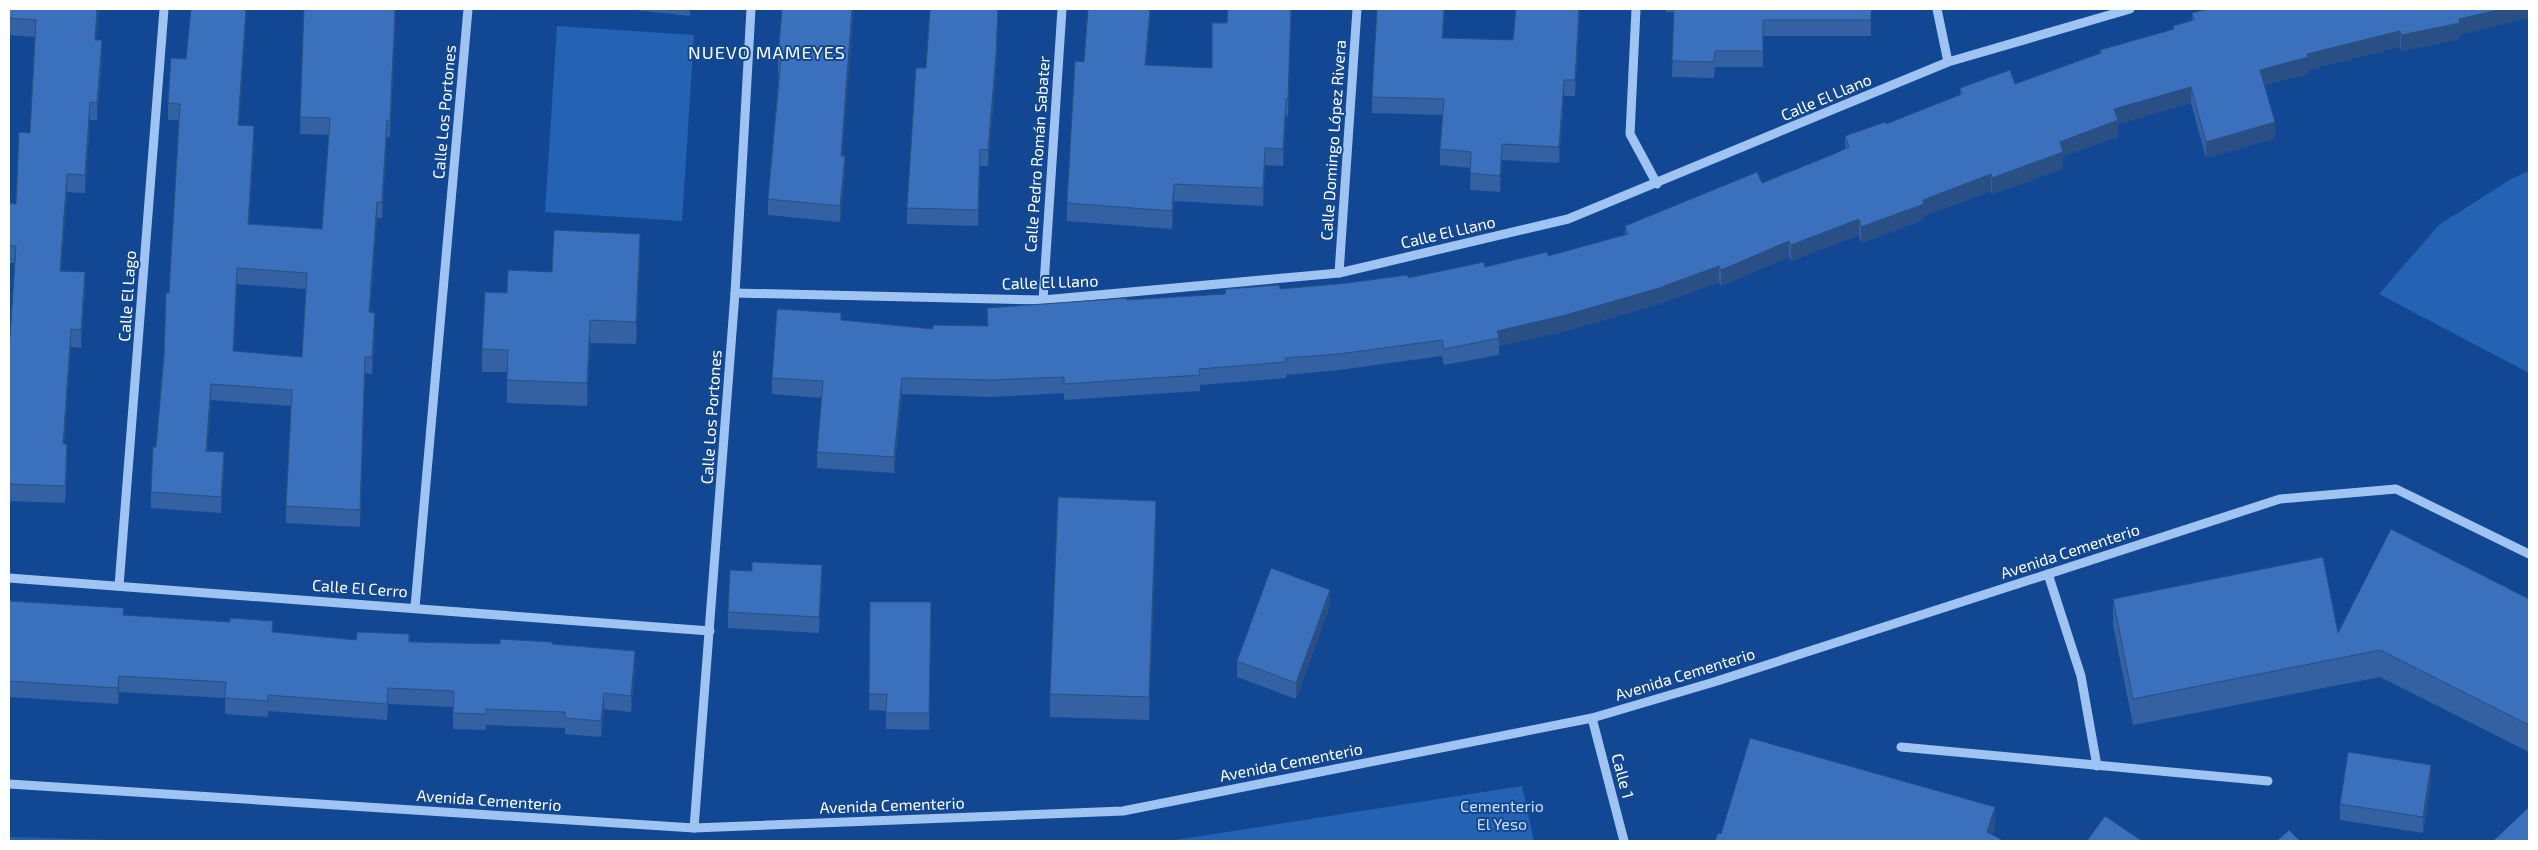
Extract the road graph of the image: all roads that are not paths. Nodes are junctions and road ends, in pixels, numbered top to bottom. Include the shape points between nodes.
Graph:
1 (164, 9) edge
2 (468, 9) edge
3 (752, 9) edge
4 (1062, 9) edge
5 (1357, 9) edge
6 (1636, 9) edge
7 (1937, 9) edge
8 (2130, 9) edge
9 (1948, 62) junction
10 (1657, 184) junction
11 (1340, 273) junction
12 (735, 293) junction
13 (1043, 300) junction
14 (2529, 554) edge
15 (2048, 574) junction
16 (9, 578) edge
17 (119, 586) junction
18 (415, 607) junction
19 (710, 631) junction
20 (1592, 718) junction
21 (1901, 747) dead end
22 (2097, 766) junction
23 (2268, 781) dead end
24 (9, 784) edge
25 (694, 828) junction
26 (1624, 841) edge

1 - 17 street, Calle El Lago
2 - 18 street, Calle Los Portones
3 - 12 street, Calle Los Portones
4 - 13 street, Calle Pedro Román Sabater
5 - 11 street, Calle Domingo López Rivera
6 - 10 street via 1630,134
7 - 9 street
8 - 9 street, Calle El Llano
9 - 10 street, Calle El Llano
10 - 11 street, Calle El Llano via 1568,219
11 - 13 street, Calle El Llano
12 - 13 street, Calle El Llano
12 - 19 street, Calle Los Portones
14 - 15 street, Avenida Cementerio via 2396,488 2280,499
15 - 20 street, Avenida Cementerio
15 - 22 street via 2081,676
16 - 17 street, Calle El Cerro
17 - 18 street, Calle El Cerro
18 - 19 street, Calle El Cerro
19 - 25 street, Calle Los Portones
20 - 25 street, Avenida Cementerio via 1123,811
20 - 26 street, Calle 1
21 - 22 street
22 - 23 street
24 - 25 street, Avenida Cementerio

